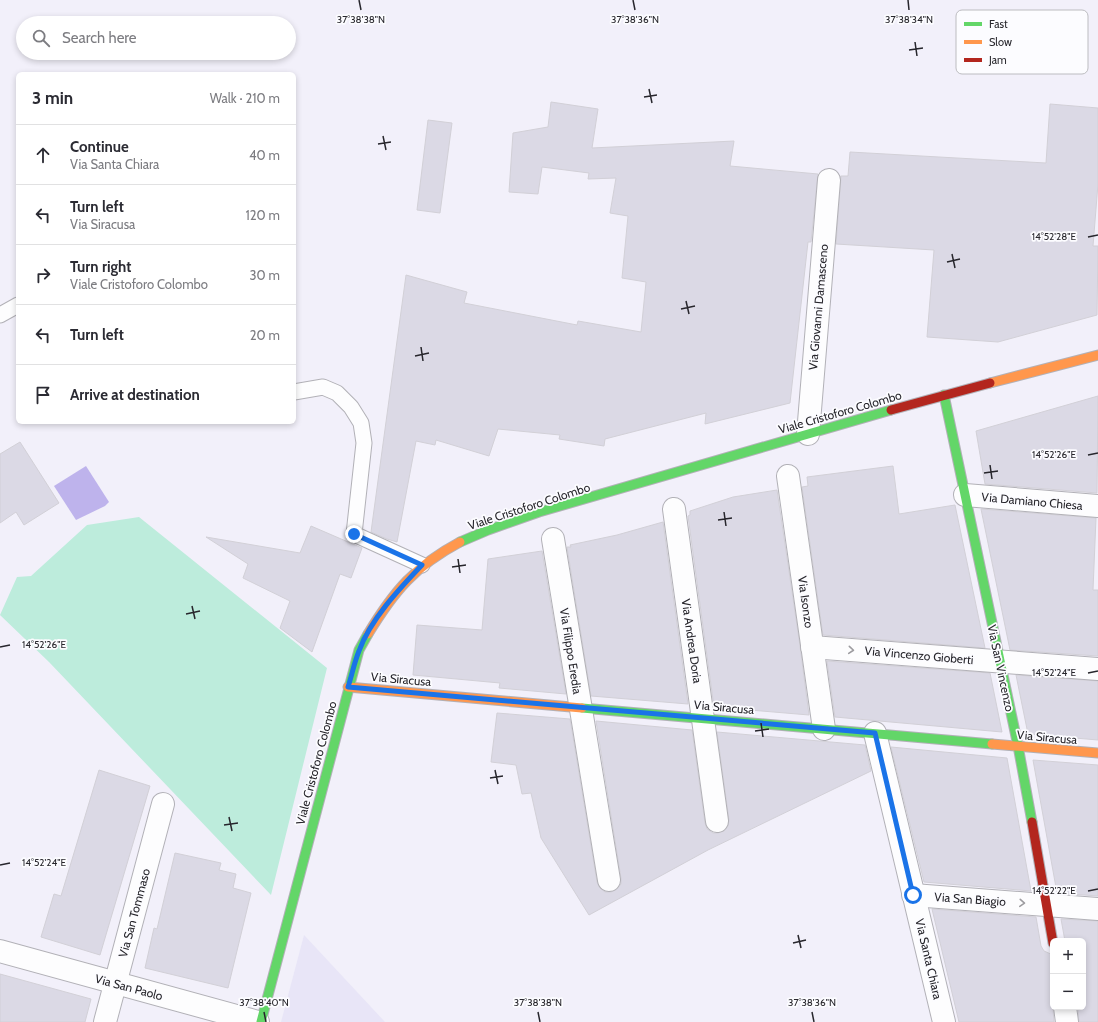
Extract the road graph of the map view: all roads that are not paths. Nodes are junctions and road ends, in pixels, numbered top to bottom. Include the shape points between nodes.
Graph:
1 (829, 180) dead end
2 (16, 307) edge
3 (0, 316) edge
4 (1098, 355) edge
5 (296, 392) edge
6 (944, 395) junction
7 (808, 434) junction
8 (788, 476) dead end
9 (965, 495) junction
10 (1098, 506) edge
11 (674, 509) dead end
12 (553, 539) dead end
13 (422, 565) junction
14 (812, 647) junction
15 (1000, 661) junction
16 (1098, 669) edge
17 (348, 687) junction
18 (581, 706) junction
19 (703, 718) junction
20 (824, 728) junction
21 (875, 733) junction
22 (1018, 746) junction
23 (1098, 753) edge
24 (163, 804) dead end
25 (717, 821) dead end
26 (609, 880) dead end
27 (913, 895) junction
28 (1046, 905) junction
29 (1098, 909) edge
30 (1052, 938) edge
31 (0, 952) edge
32 (115, 983) junction
33 (1065, 1010) edge
34 (105, 1022) edge
35 (260, 1022) edge
36 (944, 1022) edge
37 (1067, 1022) edge

1 - 7 street, Via Giovanni Damasceno
2 - 3 lane
4 - 6 street, Viale Cristoforo Colombo
5 - 13 lane via 324,387 337,393 351,407 361,423 364,443 354,534
6 - 7 street, Viale Cristoforo Colombo
6 - 9 street, Via San Vincenzo
7 - 13 street, Viale Cristoforo Colombo via 492,528 458,543
8 - 14 street, Via Isonzo
9 - 10 street, Via Damiano Chiesa
9 - 15 street, Via San Vincenzo
11 - 19 street, Via Andrea Doria
12 - 18 street, Via Filippo Eredia
13 - 17 street, Viale Cristoforo Colombo via 399,588 379,616 359,650
14 -> 15 street, Via Vincenzo Gioberti
14 - 20 street, Via Isonzo
15 - 16 street, Via Vincenzo Gioberti
15 - 22 street, Via San Vincenzo
17 - 18 street, Via Siracusa
17 - 35 street, Viale Cristoforo Colombo
18 - 19 street, Via Siracusa
18 - 26 street, Via Filippo Eredia
19 - 20 street, Via Siracusa
19 - 25 street, Via Andrea Doria
20 - 21 street, Via Siracusa
21 - 22 street, Via Siracusa
21 - 27 street, Via Santa Chiara
22 - 23 street, Via Siracusa
22 - 28 street, Via San Vincenzo
24 - 32 street, Via San Tommaso
27 -> 28 street, Via San Biagio
27 - 36 street, Via Santa Chiara
28 - 29 street, Via San Biagio
28 - 30 street, Via San Vincenzo
31 - 32 street, Via San Paolo
32 - 34 street, Via San Tommaso
32 - 35 street, Via San Paolo
33 - 37 street

